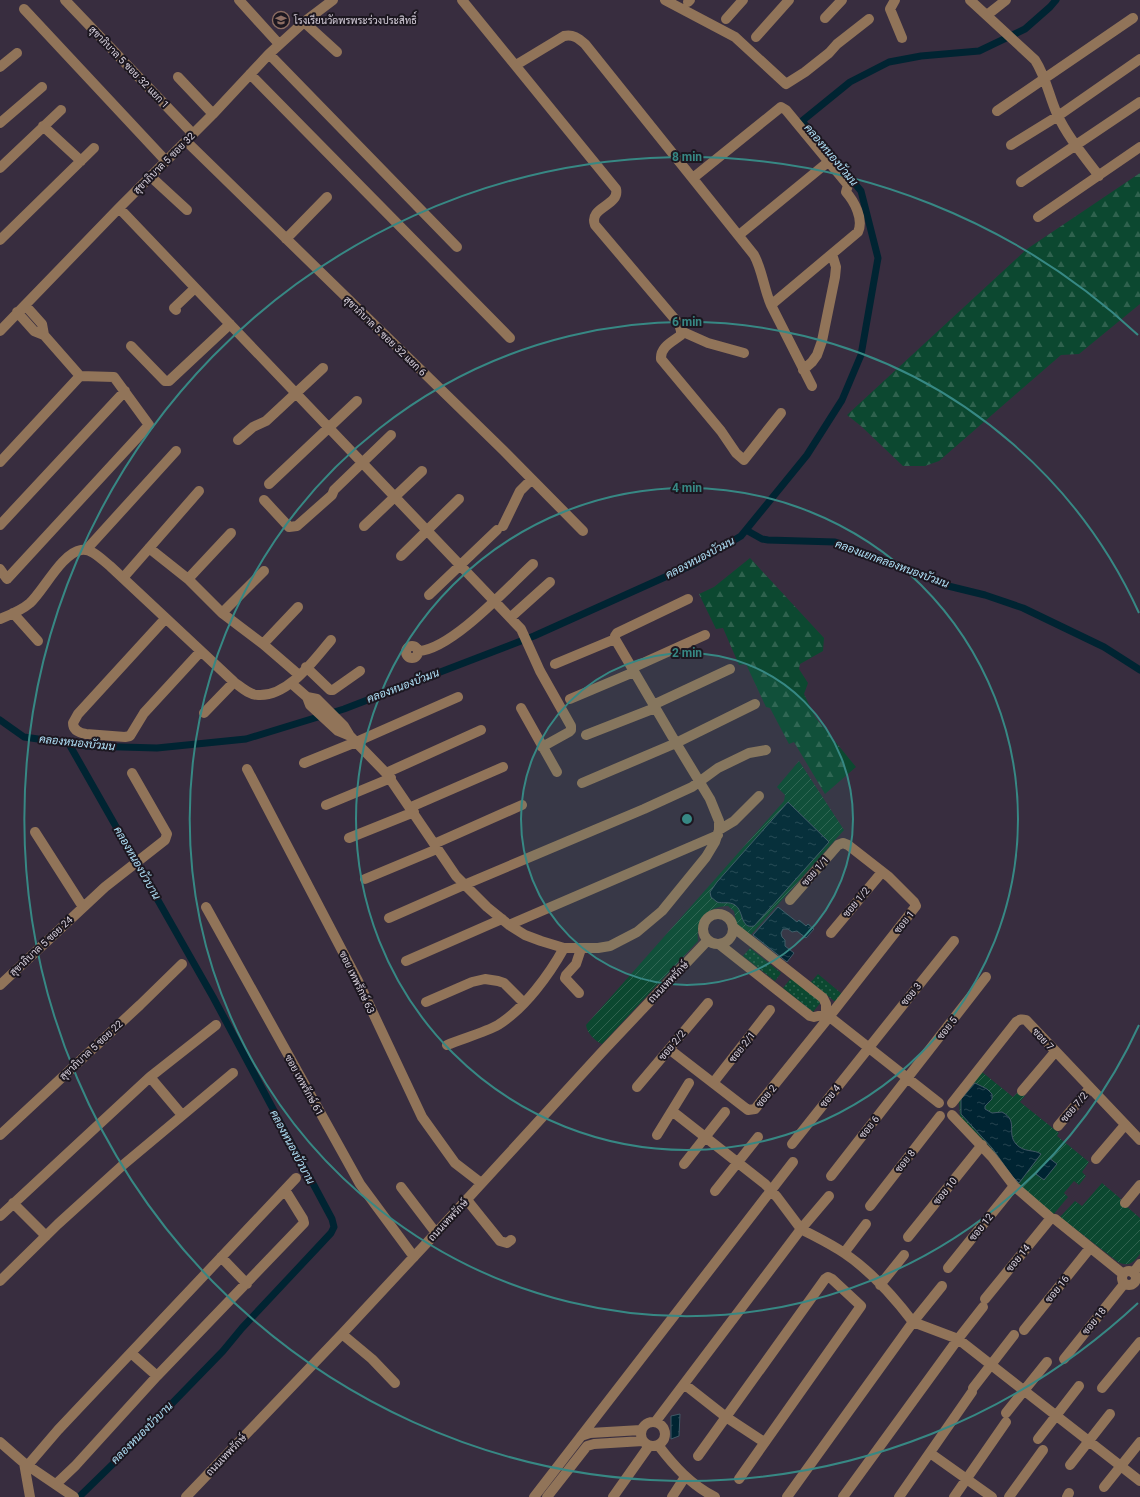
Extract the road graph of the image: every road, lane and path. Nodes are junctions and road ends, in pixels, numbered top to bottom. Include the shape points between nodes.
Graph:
1 (65, 0) edge
2 (239, 0) edge
3 (333, 0) edge
4 (462, 0) edge
5 (664, 0) edge
6 (743, 0) edge
7 (789, 0) edge
8 (842, 0) edge
9 (896, 0) edge
10 (970, 0) edge
11 (1006, 0) edge
12 (24, 8) dead end
13 (987, 15) junction
14 (825, 18) dead end
15 (1133, 18) dead end
16 (726, 19) dead end
17 (869, 19) dead end
18 (304, 22) junction
19 (756, 37) dead end
20 (902, 38) dead end
21 (279, 44) junction
22 (337, 52) dead end
23 (16, 53) dead end
24 (269, 54) junction
25 (1140, 59) edge
26 (516, 65) junction
27 (0, 67) edge
28 (250, 74) junction
29 (178, 77) dead end
30 (1045, 79) junction
31 (42, 87) dead end
32 (1140, 102) edge
33 (61, 110) dead end
34 (997, 111) dead end
35 (213, 114) junction
36 (1058, 116) junction
37 (0, 123) edge
38 (43, 126) junction
39 (190, 137) junction
40 (1011, 145) dead end
41 (1076, 145) junction
42 (1140, 147) edge
43 (94, 148) dead end
44 (81, 161) junction
45 (166, 161) junction
46 (828, 162) junction
47 (0, 168) edge
48 (150, 176) junction
49 (1099, 176) junction
50 (693, 178) junction
51 (1021, 182) dead end
52 (327, 197) dead end
53 (119, 208) junction
54 (187, 210) dead end
55 (1038, 217) dead end
56 (739, 235) junction
57 (286, 239) junction
58 (0, 240) edge
59 (456, 247) dead end
60 (832, 254) junction
61 (195, 288) junction
62 (25, 305) junction
63 (771, 305) junction
64 (176, 310) dead end
65 (17, 312) junction
66 (230, 324) junction
67 (681, 330) junction
68 (0, 331) edge
69 (44, 335) junction
70 (510, 338) dead end
71 (131, 346) dead end
72 (744, 353) dead end
73 (323, 368) dead end
74 (803, 370) junction
75 (80, 376) junction
76 (812, 386) dead end
77 (125, 391) junction
78 (296, 394) junction
79 (357, 402) dead end
80 (781, 413) dead end
81 (328, 428) junction
82 (390, 435) dead end
83 (238, 440) dead end
84 (176, 451) dead end
85 (0, 462) edge
86 (362, 463) junction
87 (422, 471) dead end
88 (531, 480) junction
89 (269, 484) dead end
90 (199, 491) dead end
91 (395, 497) junction
92 (459, 499) dead end
93 (264, 500) dead end
94 (0, 525) edge
95 (364, 526) dead end
96 (427, 530) junction
97 (583, 532) dead end
98 (232, 534) dead end
99 (149, 548) junction
100 (86, 550) junction
101 (401, 556) dead end
102 (532, 564) dead end
103 (460, 566) junction
104 (0, 569) edge
105 (264, 571) dead end
106 (123, 578) junction
107 (188, 580) junction
108 (550, 582) dead end
109 (429, 596) dead end
110 (688, 599) dead end
111 (494, 600) junction
112 (298, 607) dead end
113 (222, 612) junction
114 (12, 613) junction
115 (511, 617) junction
116 (0, 619) edge
117 (165, 619) junction
118 (705, 635) dead end
119 (615, 639) junction
120 (331, 640) dead end
121 (38, 641) dead end
122 (263, 644) junction
123 (201, 651) junction
124 (419, 651) dead end
125 (555, 664) dead end
126 (306, 668) junction
127 (633, 670) junction
128 (730, 670) dead end
129 (360, 671) dead end
130 (299, 676) junction
131 (234, 682) junction
132 (291, 683) junction
133 (458, 697) dead end
134 (570, 699) dead end
135 (755, 704) dead end
136 (654, 707) junction
137 (521, 708) dead end
138 (204, 712) dead end
139 (481, 730) dead end
140 (586, 735) dead end
141 (353, 739) junction
142 (676, 743) junction
143 (542, 747) junction
144 (766, 750) dead end
145 (304, 763) dead end
146 (503, 767) dead end
147 (247, 769) dead end
148 (557, 772) dead end
149 (132, 773) dead end
150 (388, 775) junction
151 (698, 781) junction
152 (582, 783) dead end
153 (759, 796) dead end
154 (326, 805) dead end
155 (522, 805) dead end
156 (412, 810) junction
157 (35, 832) dead end
158 (718, 833) junction
159 (349, 838) dead end
160 (841, 844) joint
161 (435, 847) junction
162 (882, 872) junction
163 (365, 879) dead end
164 (464, 885) junction
165 (790, 900) dead end
166 (82, 907) junction
167 (206, 907) dead end
168 (389, 918) dead end
169 (505, 922) junction
170 (733, 927) junction
171 (831, 933) dead end
172 (708, 940) junction
173 (954, 940) dead end
174 (719, 944) junction
175 (564, 948) junction
176 (581, 949) junction
177 (406, 961) dead end
178 (182, 964) dead end
179 (986, 977) dead end
180 (0, 985) edge
181 (578, 993) dead end
182 (426, 1002) dead end
183 (523, 1002) junction
184 (708, 1003) dead end
185 (770, 1010) dead end
186 (828, 1015) junction
187 (216, 1025) dead end
188 (447, 1045) dead end
189 (869, 1048) junction
190 (669, 1049) junction
191 (1055, 1052) junction
192 (233, 1073) dead end
193 (150, 1076) junction
194 (907, 1078) junction
195 (689, 1083) dead end
196 (713, 1083) junction
197 (637, 1087) dead end
198 (1090, 1088) junction
199 (1022, 1091) dead end
200 (939, 1103) junction
201 (952, 1103) junction
202 (672, 1111) junction
203 (725, 1112) dead end
204 (182, 1115) junction
205 (952, 1115) junction
206 (940, 1116) junction
207 (1125, 1125) junction
208 (1058, 1126) dead end
209 (0, 1135) edge
210 (656, 1135) dead end
211 (705, 1137) junction
212 (758, 1137) dead end
213 (1140, 1140) edge
214 (792, 1144) dead end
215 (982, 1145) junction
216 (1096, 1159) dead end
217 (794, 1162) dead end
218 (737, 1163) junction
219 (684, 1164) dead end
220 (831, 1176) dead end
221 (296, 1178) dead end
222 (482, 1183) junction
223 (1140, 1185) edge
224 (1014, 1186) junction
225 (401, 1187) dead end
226 (285, 1190) junction
227 (715, 1191) dead end
228 (771, 1191) junction
229 (829, 1196) dead end
230 (467, 1200) junction
231 (13, 1203) junction
232 (1125, 1203) dead end
233 (870, 1206) dead end
234 (0, 1216) edge
235 (1051, 1218) junction
236 (866, 1224) dead end
237 (801, 1230) junction
238 (436, 1233) junction
239 (46, 1236) junction
240 (908, 1237) dead end
241 (511, 1240) dead end
242 (1090, 1248) junction
243 (844, 1253) junction
244 (904, 1255) dead end
245 (221, 1257) junction
246 (414, 1257) junction
247 (1140, 1264) edge
248 (948, 1268) dead end
249 (1131, 1279) edge
250 (0, 1281) edge
251 (247, 1284) junction
252 (880, 1285) junction
253 (942, 1286) dead end
254 (913, 1322) junction
255 (1024, 1330) dead end
256 (342, 1334) junction
257 (1014, 1335) dead end
258 (958, 1339) junction
259 (1140, 1342) edge
260 (131, 1352) junction
261 (1064, 1359) dead end
262 (1047, 1362) dead end
263 (991, 1364) junction
264 (157, 1376) junction
265 (395, 1383) dead end
266 (684, 1384) junction
267 (1079, 1386) dead end
268 (1102, 1388) dead end
269 (1024, 1390) junction
270 (1110, 1414) dead end
271 (1056, 1416) junction
272 (726, 1417) junction
273 (656, 1421) junction
274 (641, 1430) junction
275 (581, 1436) junction
276 (1038, 1439) dead end
277 (1089, 1441) junction
278 (0, 1442) edge
279 (764, 1442) junction
280 (1140, 1442) edge
281 (650, 1444) junction
282 (586, 1447) junction
283 (1043, 1450) dead end
284 (930, 1453) junction
285 (698, 1456) dead end
286 (26, 1464) junction
287 (1070, 1465) dead end
288 (1121, 1466) junction
289 (686, 1477) junction
290 (739, 1479) dead end
291 (966, 1479) junction
292 (1140, 1481) edge
293 (56, 1484) junction
294 (1104, 1487) dead end
295 (30, 1497) edge
296 (74, 1497) edge
297 (186, 1497) edge
298 (534, 1497) edge
299 (548, 1497) edge
300 (613, 1497) edge
301 (672, 1497) edge
302 (715, 1497) edge
303 (787, 1497) edge
304 (843, 1497) edge
305 (899, 1497) edge
306 (954, 1497) edge
307 (992, 1497) edge
308 (1009, 1497) edge

1 - 39 street, สุขาภิบาล 5 ซอย 32 แยก 1
2 - 21 street
3 - 18 street, สุขาภิบาล 5 ซอย 32
4 - 26 street
5 - 17 street via 735,37 786,84 805,72
6 - 16 street
7 - 19 street
8 - 14 street
9 - 20 street via 890,9
10 - 13 street
11 - 13 street
12 - 45 street
13 - 30 street via 1036,60
15 - 30 street
18 - 21 street, สุขาภิบาล 5 ซอย 32
18 - 22 street
21 - 24 street, สุขาภิบาล 5 ซอย 32
23 - 27 street
24 - 28 street, สุขาภิบาล 5 ซอย 32
24 - 59 street
25 - 36 street
26 - 50 street via 564,36 577,36
26 - 67 street via 616,189 613,200 594,216 595,225 675,318
28 - 35 street, สุขาภิบาล 5 ซอย 32
28 - 70 street
29 - 35 street
30 - 34 street
30 - 36 street
31 - 37 street
32 - 41 street
33 - 38 street
35 - 39 street, สุขาภิบาล 5 ซอย 32
36 - 40 street
36 - 41 street
38 - 44 street
38 - 47 street
39 - 45 street, สุขาภิบาล 5 ซอย 32
39 - 57 street, สุขาภิบาล 5 ซอย 32 แยก 6
41 - 49 street
41 - 51 street
42 - 49 street
43 - 44 street
44 - 58 street
45 - 48 street, สุขาภิบาล 5 ซอย 32
46 - 50 street via 781,107
46 - 56 street
46 - 60 street via 848,185 846,192 853,200 861,226 854,236
48 - 53 street, สุขาภิบาล 5 ซอย 32
48 - 54 street
49 - 55 street
50 - 56 street
52 - 57 street
53 - 61 street
53 - 62 street, สุขาภิบาล 5 ซอย 32
56 - 63 street via 757,260
57 - 88 street, สุขาภิบาล 5 ซอย 32 แยก 6 via 509,455
60 - 63 street
60 - 74 street via 836,267 835,277 822,341 817,355
61 - 64 street via 174,308
61 - 66 street
62 - 65 street, สุขาภิบาล 5 ซอย 32
62 - 69 street via 42,324
63 - 74 street
65 - 68 street, สุขาภิบาล 5 ซอย 32
65 - 69 street via 34,330
66 - 71 street via 169,382 165,381
66 - 78 street
67 - 72 street via 708,343
67 - 80 street via 680,335 664,348 661,353 662,359 744,460
69 - 75 street
73 - 78 street
74 - 76 street
75 - 77 street via 114,377
75 - 85 street
77 - 94 street
77 - 104 street via 149,425 7,579
78 - 81 street
78 - 83 street via 266,421 253,427
79 - 81 street
81 - 86 street
81 - 89 street
82 - 86 street
84 - 100 street
86 - 91 street
86 - 93 street via 332,495 297,526 288,527
87 - 91 street
88 - 97 street, สุขาภิบาล 5 ซอย 32 แยก 6
88 - 103 street via 518,495 500,528
90 - 99 street
91 - 95 street
91 - 96 street
92 - 96 street
96 - 101 street
96 - 103 street
98 - 107 street
99 - 106 street
99 - 107 street
100 - 106 street via 93,552
100 - 114 street via 67,557 30,602
102 - 111 street
103 - 109 street
103 - 111 street
105 - 113 street
106 - 117 street
107 - 113 street
108 - 115 street
110 - 119 street via 617,634
111 - 115 street
111 - 124 street via 462,630 426,650
112 - 122 street
113 - 122 street
114 - 116 street
114 - 121 street
115 - 143 street via 530,645 540,671 571,730
117 - 123 street
117 - 123 street via 78,714 73,723 76,730 86,734 130,736 144,713
118 - 127 street
119 - 125 street
119 - 127 street
120 - 126 street
122 - 130 street
123 - 131 street
126 - 129 street via 330,690
126 - 130 street
127 - 134 street
127 - 136 street
128 - 136 street
130 - 132 street
131 - 132 street via 246,691 258,695 276,692
131 - 138 street
132 - 141 street via 307,697 310,705 319,708 332,720 338,731
133 - 141 street
135 - 142 street
136 - 140 street
136 - 142 street
137 - 143 street
139 - 150 street
141 - 145 street
141 - 150 street
142 - 151 street
142 - 152 street
143 - 148 street
144 - 151 street via 749,753
146 - 156 street
147 - 222 street, ซอย เทพรักษ์ 63 via 357,979 422,1117 455,1163
149 - 166 street, สุขาภิบาล 5 ซอย 24 via 167,834 165,840
150 - 154 street
150 - 156 street
151 - 158 street via 717,814
151 - 164 street via 692,787 644,809
153 - 158 street
155 - 161 street
156 - 159 street
156 - 161 street
157 - 166 street
158 - 169 street
158 - 176 street via 706,857 652,921 610,946
160 - 162 street, ซอย 1 via 846,843
160 - 165 street, ซอย 1/1
161 - 163 street
161 - 164 street
162 - 171 street, ซอย 1/2
162 - 186 street, ซอย 1 via 914,902 915,908
164 - 168 street
164 - 169 street
166 - 180 street, สุขาภิบาล 5 ซอย 24
167 - 246 street, ซอย เทพรักษ์ 61 via 360,1184
169 - 175 street via 525,935
169 - 177 street
170 - 172 street via 725,916 711,916 703,927
170 - 174 street via 728,941
170 - 186 street via 823,998
172 - 174 street
172 - 222 street, ถนนเทพรักษ์
173 - 189 street, ซอย 3
174 - 186 street via 810,1016
175 - 176 street
175 - 183 street via 550,971
176 - 181 street via 576,964 565,978
178 - 209 street, สุขาภิบาล 5 ซอย 22
179 - 194 street, ซอย 5
182 - 183 street via 485,979 504,983
183 - 188 street via 497,1025
184 - 190 street, ซอย 2/2
185 - 196 street, ซอย 2/1
186 - 189 street
186 - 196 street, ซอย 2 via 755,1109 748,1110
187 - 193 street
189 - 194 street
189 - 214 street, ซอย 4
190 - 196 street, ซอย 2
190 - 197 street, ซอย 2/2
191 - 198 street, ซอย 7
191 - 199 street
191 - 201 street, ซอย 7 via 1026,1020 1019,1020
192 - 204 street
193 - 204 street
193 - 231 street
194 - 200 street
194 - 220 street, ซอย 6
195 - 202 street
198 - 207 street, ซอย 7
198 - 208 street, ซอย 7/2
200 - 201 street via 946,1100
200 - 206 street via 936,1110
201 - 205 street
202 - 210 street
202 - 211 street
203 - 211 street
204 - 239 street via 123,1164
205 - 206 street via 945,1118
205 - 215 street
206 - 233 street, ซอย 8
207 - 213 street, ซอย 7
207 - 216 street
211 - 218 street
211 - 219 street
212 - 218 street
215 - 224 street
215 - 240 street, ซอย 10
217 - 228 street
218 - 227 street
218 - 228 street
221 - 226 street
222 - 230 street, ถนนเทพรักษ์
223 - 232 street
224 - 235 street
224 - 248 street, ซอย 12
225 - 238 street
226 - 245 street
226 - 251 street via 304,1223
228 - 237 street
228 - 275 street
229 - 237 street
230 - 238 street, ถนนเทพรักษ์
230 - 241 street via 500,1241 507,1243
231 - 234 street
231 - 239 street
235 - 242 street
235 - 258 street, ซอย 14
236 - 243 street
237 - 243 street
237 - 266 street
238 - 246 street, ถนนเทพรักษ์
239 - 250 street
242 - 249 street
242 - 255 street, ซอย 16
243 - 252 street via 871,1274
244 - 252 street
245 - 251 street
245 - 260 street
246 - 256 street, ถนนเทพรักษ์
247 - 249 street, ซอย 18
249 - 261 street, ซอย 18
251 - 264 street
252 - 254 street
253 - 254 street
254 - 258 street
254 - 303 street
256 - 265 street via 372,1359
256 - 297 street, ถนนเทพรักษ์
257 - 263 street
258 - 263 street
258 - 304 street, ซอย 14
259 - 268 street
260 - 264 street
260 - 286 street
262 - 269 street
263 - 269 street
263 - 284 street
264 - 293 street
266 - 272 street
266 - 273 street
267 - 271 street
269 - 271 street
269 - 291 street
270 - 277 street
271 - 276 street
271 - 277 street
272 - 279 street
272 - 279 street via 825,1279 832,1279 861,1306
272 - 285 street
273 - 274 street via 648,1422
273 - 281 street via 663,1425 666,1432 664,1440
274 - 275 street
274 - 281 street via 641,1436
275 - 282 street
275 - 298 street
277 - 287 street
277 - 288 street
278 - 286 street
279 - 290 street
280 - 288 street
281 - 282 street via 594,1444
281 - 289 street
281 - 300 street
282 - 299 street
283 - 308 street
284 - 291 street
284 - 305 street
286 - 293 street
286 - 295 street
288 - 292 street
288 - 294 street
289 - 301 street
289 - 302 street
291 - 306 street
291 - 307 street
293 - 296 street

